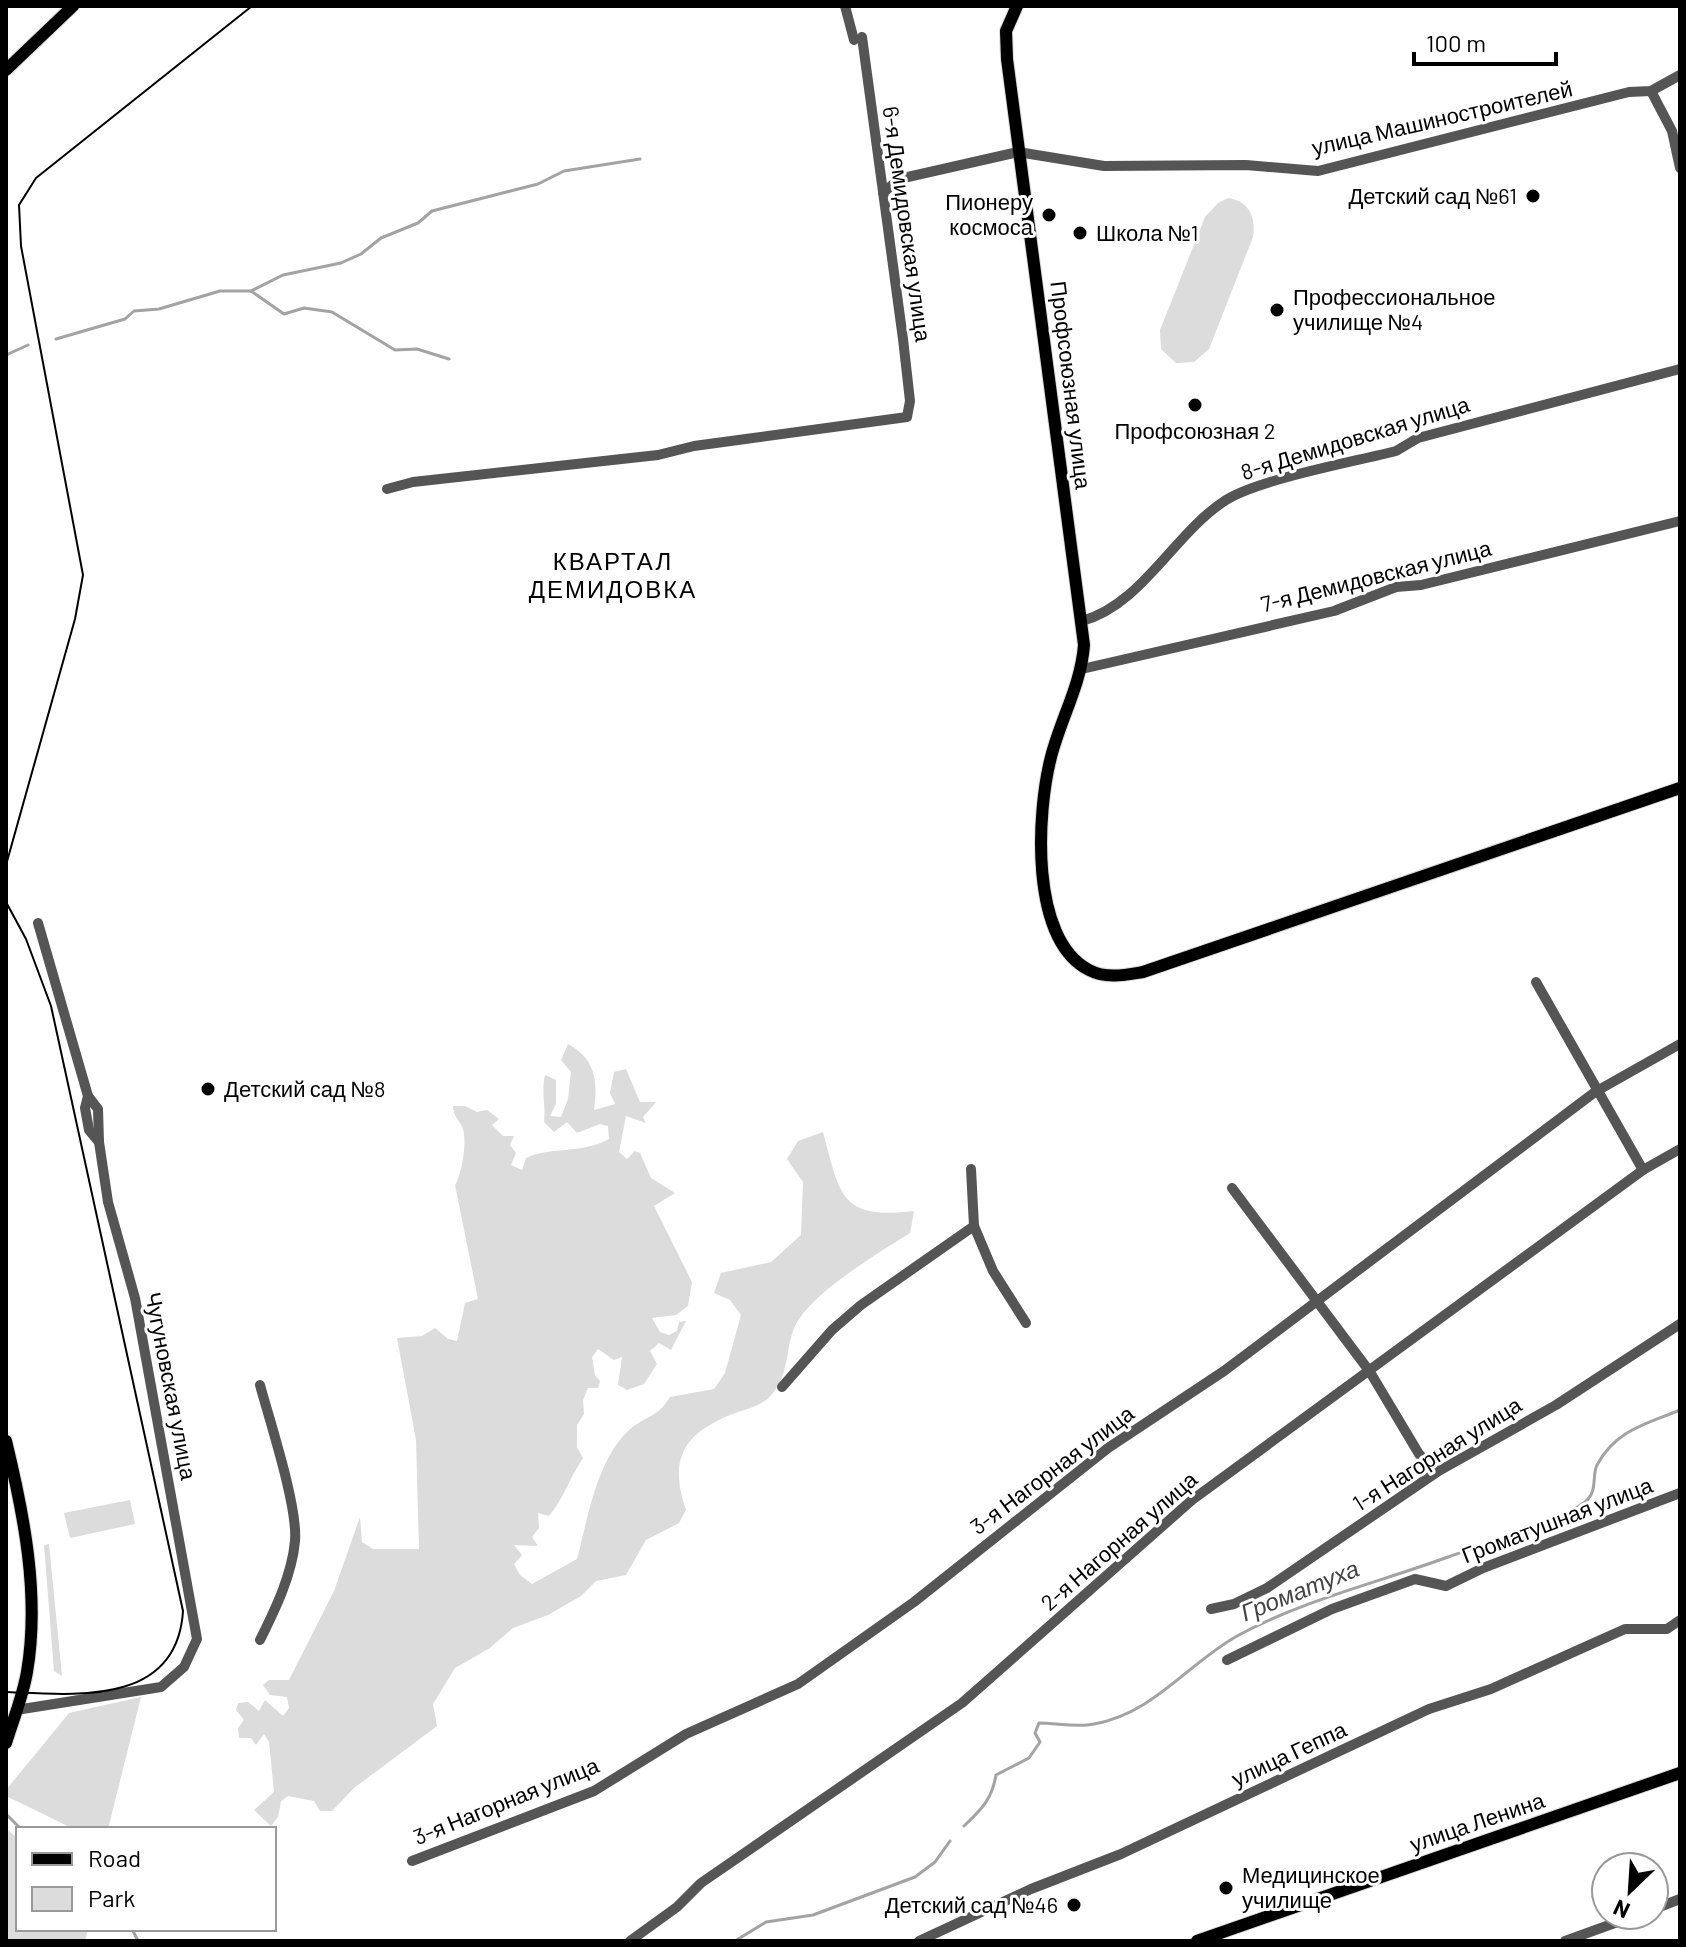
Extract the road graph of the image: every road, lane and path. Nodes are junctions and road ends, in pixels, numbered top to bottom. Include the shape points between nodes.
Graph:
1 (73, 6) edge
2 (845, 6) edge
3 (1015, 8) edge
4 (6, 70) edge
5 (1680, 75) edge
6 (1651, 91) junction
7 (1676, 130) edge
8 (1018, 152) junction
9 (1680, 168) edge
10 (883, 193) junction
11 (1680, 369) edge
12 (387, 489) dead end
13 (1680, 521) edge
14 (1082, 621) junction
15 (1082, 669) junction
16 (1680, 788) edge
17 (38, 923) dead end
18 (1536, 982) dead end
19 (1680, 1044) edge
20 (1595, 1092) junction
21 (1680, 1149) edge
22 (971, 1169) dead end
23 (1643, 1170) junction
24 (1232, 1188) dead end
25 (974, 1226) junction
26 (1316, 1303) junction
27 (1026, 1323) dead end
28 (1680, 1324) edge
29 (1370, 1372) junction
30 (260, 1385) dead end
31 (782, 1387) dead end
32 (6, 1441) edge
33 (1437, 1472) junction
34 (1680, 1493) edge
35 (1211, 1609) dead end
36 (1680, 1620) edge
37 (260, 1640) dead end
38 (1227, 1660) dead end
39 (11, 1710) edge
40 (6, 1721) edge
41 (6, 1743) edge
42 (1680, 1773) edge
43 (412, 1861) dead end
44 (1593, 1931) edge
45 (630, 1941) edge
46 (919, 1941) edge
47 (1197, 1941) edge
48 (1565, 1941) edge

1 - 4 main road
2 - 10 street, 6-я Демидовская улица via 858,38
3 - 8 main road, Профсоюзная улица via 1006,31
5 - 6 street, улица Машиностроителей
6 - 7 street
6 - 8 street, улица Машиностроителей via 1629,92 1318,171 1246,165 1104,166
7 - 9 street
8 - 10 street via 899,179
8 - 14 main road, Профсоюзная улица
10 - 12 street, 6-я Демидовская улица via 910,401 907,417
11 - 14 street, 8-я Демидовская улица via 1418,438 1396,451 1249,490 1216,508 1112,608
13 - 15 street, 7-я Демидовская улица via 1396,587 1334,611
14 - 15 main road, Профсоюзная улица
15 - 16 main road, Профсоюзная улица via 1050,760 1041,882 1049,914 1066,947 1075,960 1105,975 1164,965
17 - 39 street, Чугуновская улица via 88,1096 89,1130 99,1142 108,1202 135,1298 197,1639 184,1667 161,1687
18 - 20 street
19 - 20 street, 3-я Нагорная улица
20 - 23 street
20 - 26 street, 3-я Нагорная улица
21 - 23 street, 2-я Нагорная улица
22 - 25 street
23 - 29 street, 2-я Нагорная улица
24 - 26 street
25 - 27 street via 993,1271
25 - 31 street via 861,1305
26 - 29 street
26 - 43 street, 3-я Нагорная улица via 1108,1448 914,1602 798,1684 686,1734 594,1791
28 - 33 street, 1-я Нагорная улица via 1556,1405
29 - 33 street via 1419,1454
29 - 45 street, 2-я Нагорная улица via 1192,1500 962,1703 701,1883
30 - 37 street via 295,1540 278,1603
32 - 39 main road via 30,1567 27,1673
33 - 35 street, 1-я Нагорная улица via 1267,1588
34 - 38 street, Громатушная улица via 1446,1586 1415,1579 1332,1609
36 - 46 street, улица Геппа via 1667,1629 1625,1629 1491,1689 1429,1709 1121,1854
39 - 40 main road
39 - 41 main road
42 - 47 main road, улица Ленина
44 - 48 street

